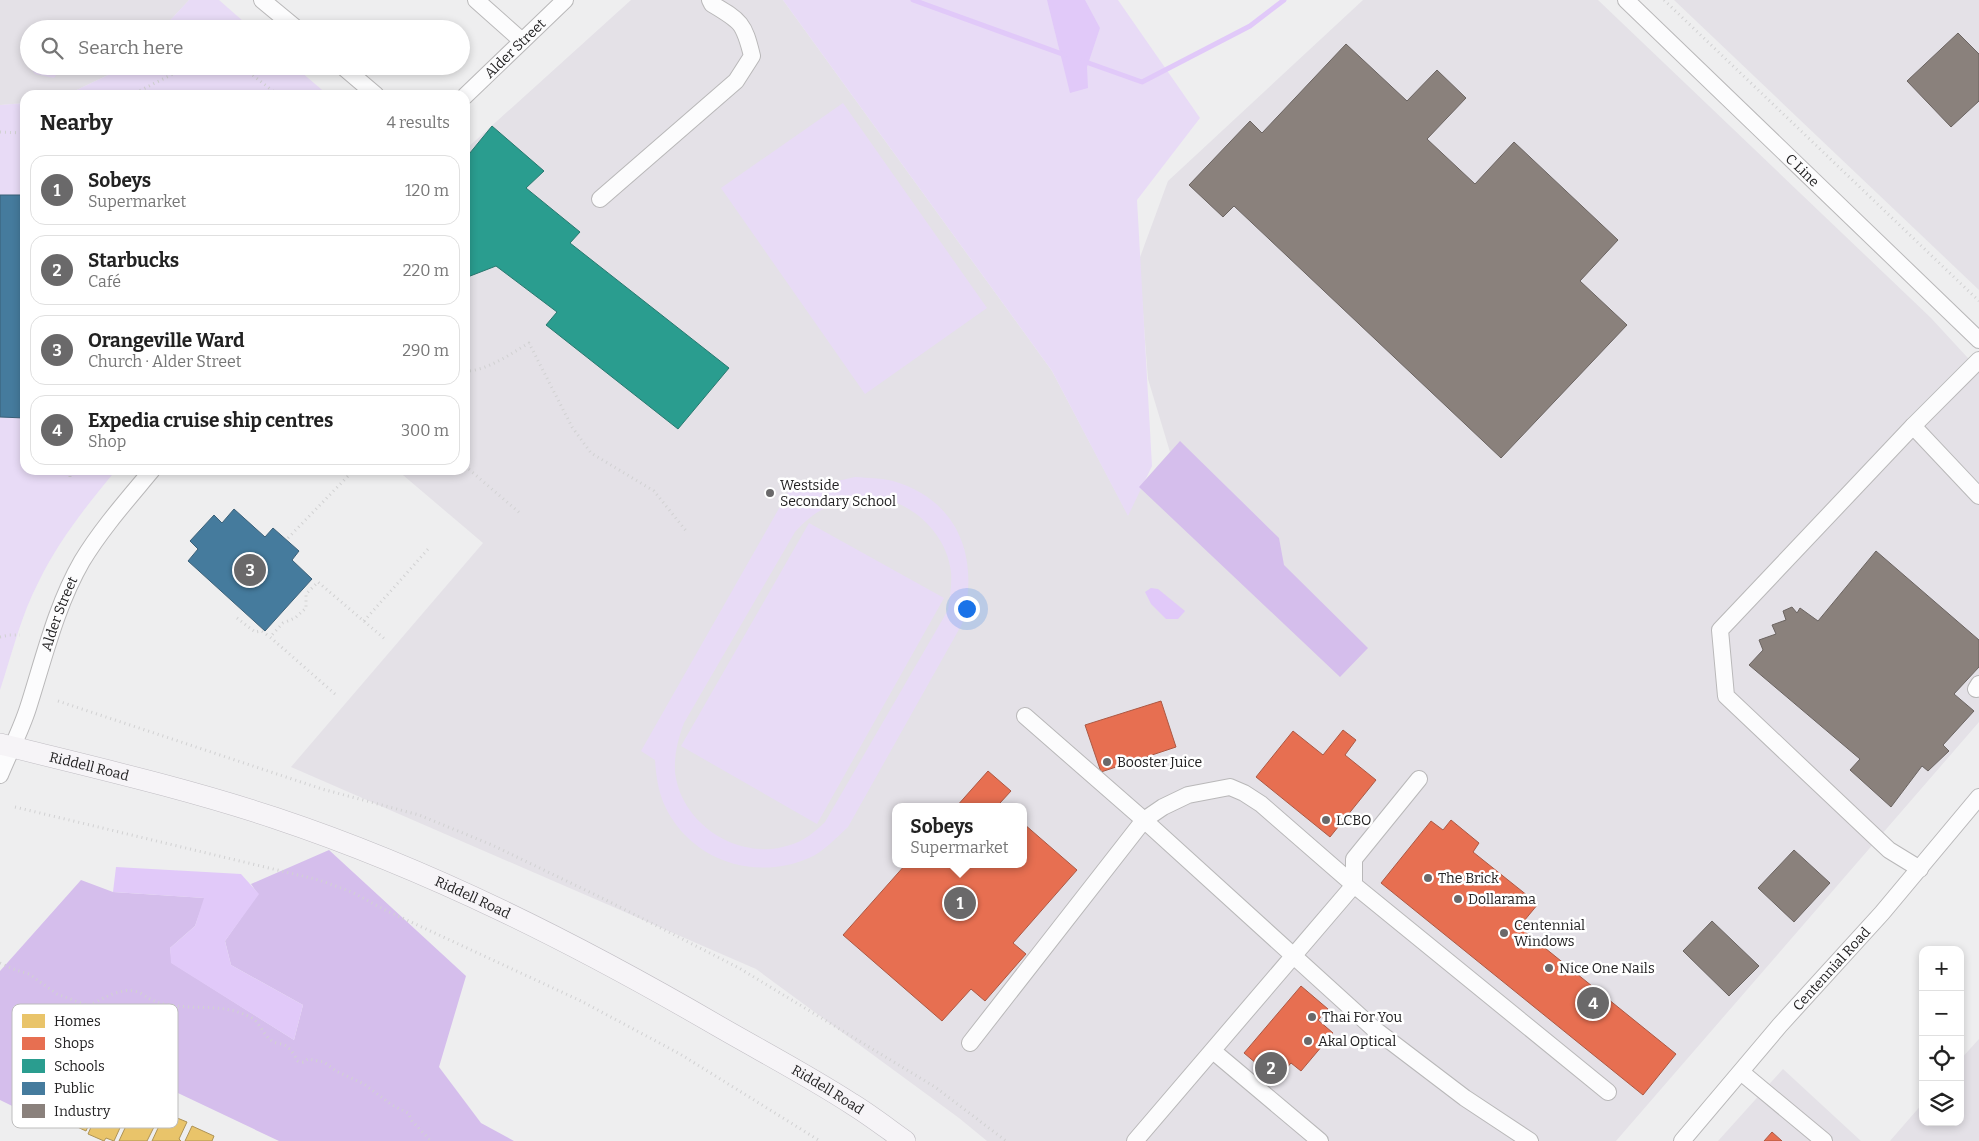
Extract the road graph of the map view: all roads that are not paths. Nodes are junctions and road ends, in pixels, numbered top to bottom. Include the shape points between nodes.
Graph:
1 (262, 0) edge
2 (476, 0) edge
3 (565, 0) edge
4 (710, 0) edge
5 (1626, 0) edge
6 (286, 20) edge
7 (522, 42) junction
8 (353, 75) edge
9 (370, 90) edge
10 (470, 91) edge
11 (600, 199) dead end
12 (1979, 340) edge
13 (1979, 360) edge
14 (1913, 426) junction
15 (148, 475) edge
16 (1979, 496) edge
17 (1025, 716) dead end
18 (6, 745) edge
19 (0, 775) edge
20 (1419, 779) dead end
21 (1979, 797) edge
22 (1144, 820) junction
23 (1920, 869) junction
24 (1354, 885) junction
25 (1293, 956) junction
26 (970, 1043) dead end
27 (1213, 1051) junction
28 (1741, 1072) junction
29 (1608, 1092) dead end
30 (906, 1141) edge
31 (1135, 1141) edge
32 (1320, 1141) edge
33 (1530, 1141) edge
34 (1682, 1141) edge
35 (1824, 1141) edge

1 - 6 street
2 - 7 street
3 - 7 street, Alder Street
4 - 11 street via 735,18 746,33 752,56 736,81
5 - 12 street, C Line
7 - 10 street, Alder Street
8 - 9 street
13 - 14 street
14 - 16 street
14 - 23 street via 1720,630 1726,696 1890,850
15 - 18 street, Alder Street via 104,530 70,584 28,710
17 - 22 street
18 - 19 street, Alder Street
18 - 30 main road, Riddell Road via 237,805 397,864 531,923 852,1104
20 - 24 street via 1354,859
21 - 23 street, Centennial Road
22 - 24 street via 1188,795 1230,787 1261,804
22 - 25 street
22 - 26 street
23 - 28 street, Centennial Road
24 - 25 street
24 - 29 street
25 - 27 street
25 - 33 street via 1373,1028 1465,1098
27 - 31 street
27 - 32 street
28 - 34 street, Centennial Road
28 - 35 street

